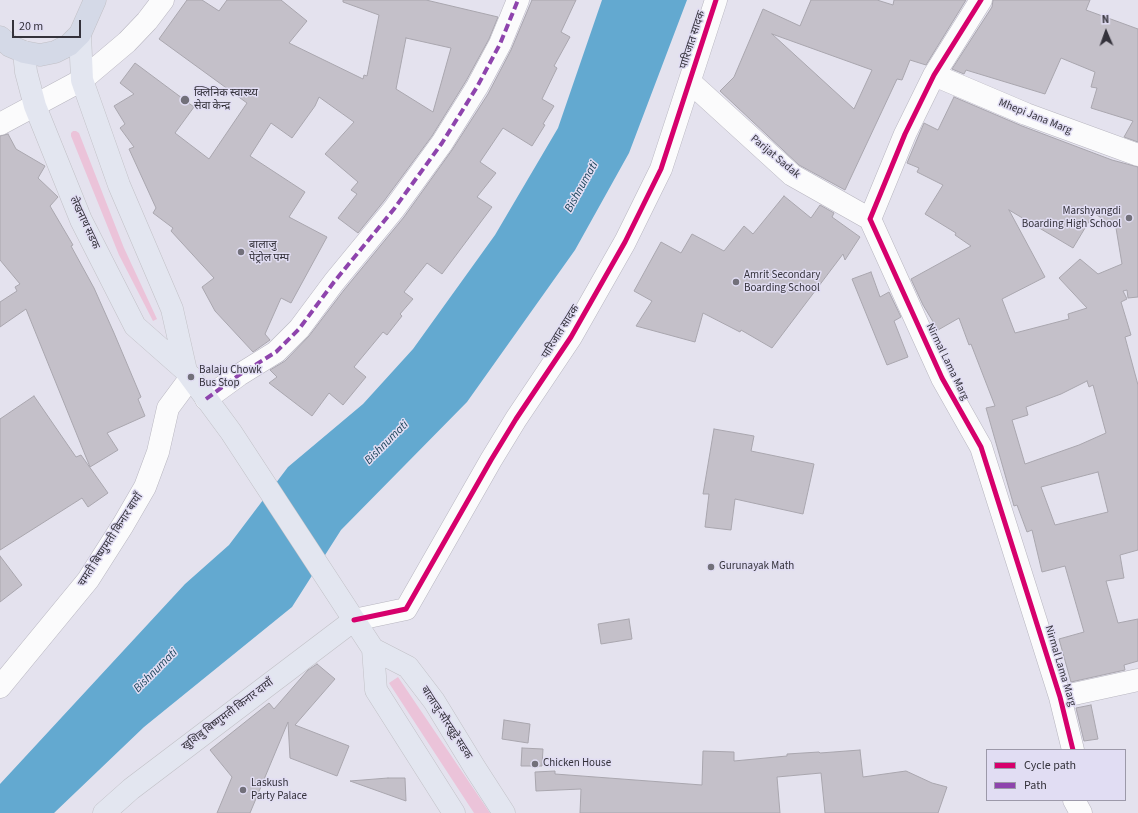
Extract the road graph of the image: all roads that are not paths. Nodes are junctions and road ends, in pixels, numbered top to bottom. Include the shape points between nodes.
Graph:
1 (163, 0) edge
2 (518, 0) edge
3 (716, 0) edge
4 (980, 0) edge
5 (88, 13) edge
6 (9, 46) edge
7 (934, 75) junction
8 (82, 80) junction
9 (690, 82) junction
10 (35, 106) junction
11 (0, 124) edge
12 (1138, 155) edge
13 (870, 218) junction
14 (188, 374) junction
15 (206, 399) junction
16 (331, 586) joint
17 (354, 620) junction
18 (373, 649) junction
19 (1138, 680) edge
20 (0, 687) edge
21 (1060, 697) junction
22 (1073, 749) edge
23 (1075, 801) edge
24 (104, 813) edge
25 (454, 813) edge
26 (504, 813) edge
27 (1081, 813) edge

1 - 8 street via 126,42
2 - 15 street via 500,44 477,87 442,143 394,209 299,329 276,352
3 - 9 street, पारिजात सादक
4 - 7 street
5 - 6 highway via 69,45 55,52 40,55
5 - 8 main road, लेखनाथ सडक
6 - 10 main road, लेखनाथ सडक via 26,72
7 - 12 street, Mhepi Jana Marg via 1026,114
7 - 13 street
8 - 10 street
8 - 14 main road, लेखनाथ सडक via 119,185 172,309
9 - 13 street, Parijat Sadak via 792,175
9 - 17 street, पारिजात सादक via 661,169 625,242 571,337 491,460 406,609
10 - 11 street
10 - 14 main road, लेखनाथ सडक via 81,220 135,326
13 - 21 street, Nirmal Lama Marg via 942,378 981,447
14 - 15 main road, लेखनाथ सडक
14 - 20 street, चमती बिष्णुमती किनार बायाँ via 168,408 158,452 145,487 123,525 88,580
15 - 16 main road, लेखनाथ सडक via 231,432
16 - 17 main road, बालाजु-सौरखुट्टे सडक
17 - 18 main road, बालाजु-सौरखुट्टे सडक
17 - 24 main road, खुशिबु बिष्णुमती किनार दायाँ via 131,789
18 - 25 main road, बालाजु-सौरखुट्टे सडक via 376,690
18 - 26 main road, बालाजु-सौरखुट्टे सडक via 408,667 434,701
19 - 21 street
21 - 22 street, Nirmal Lama Marg
23 - 27 street

